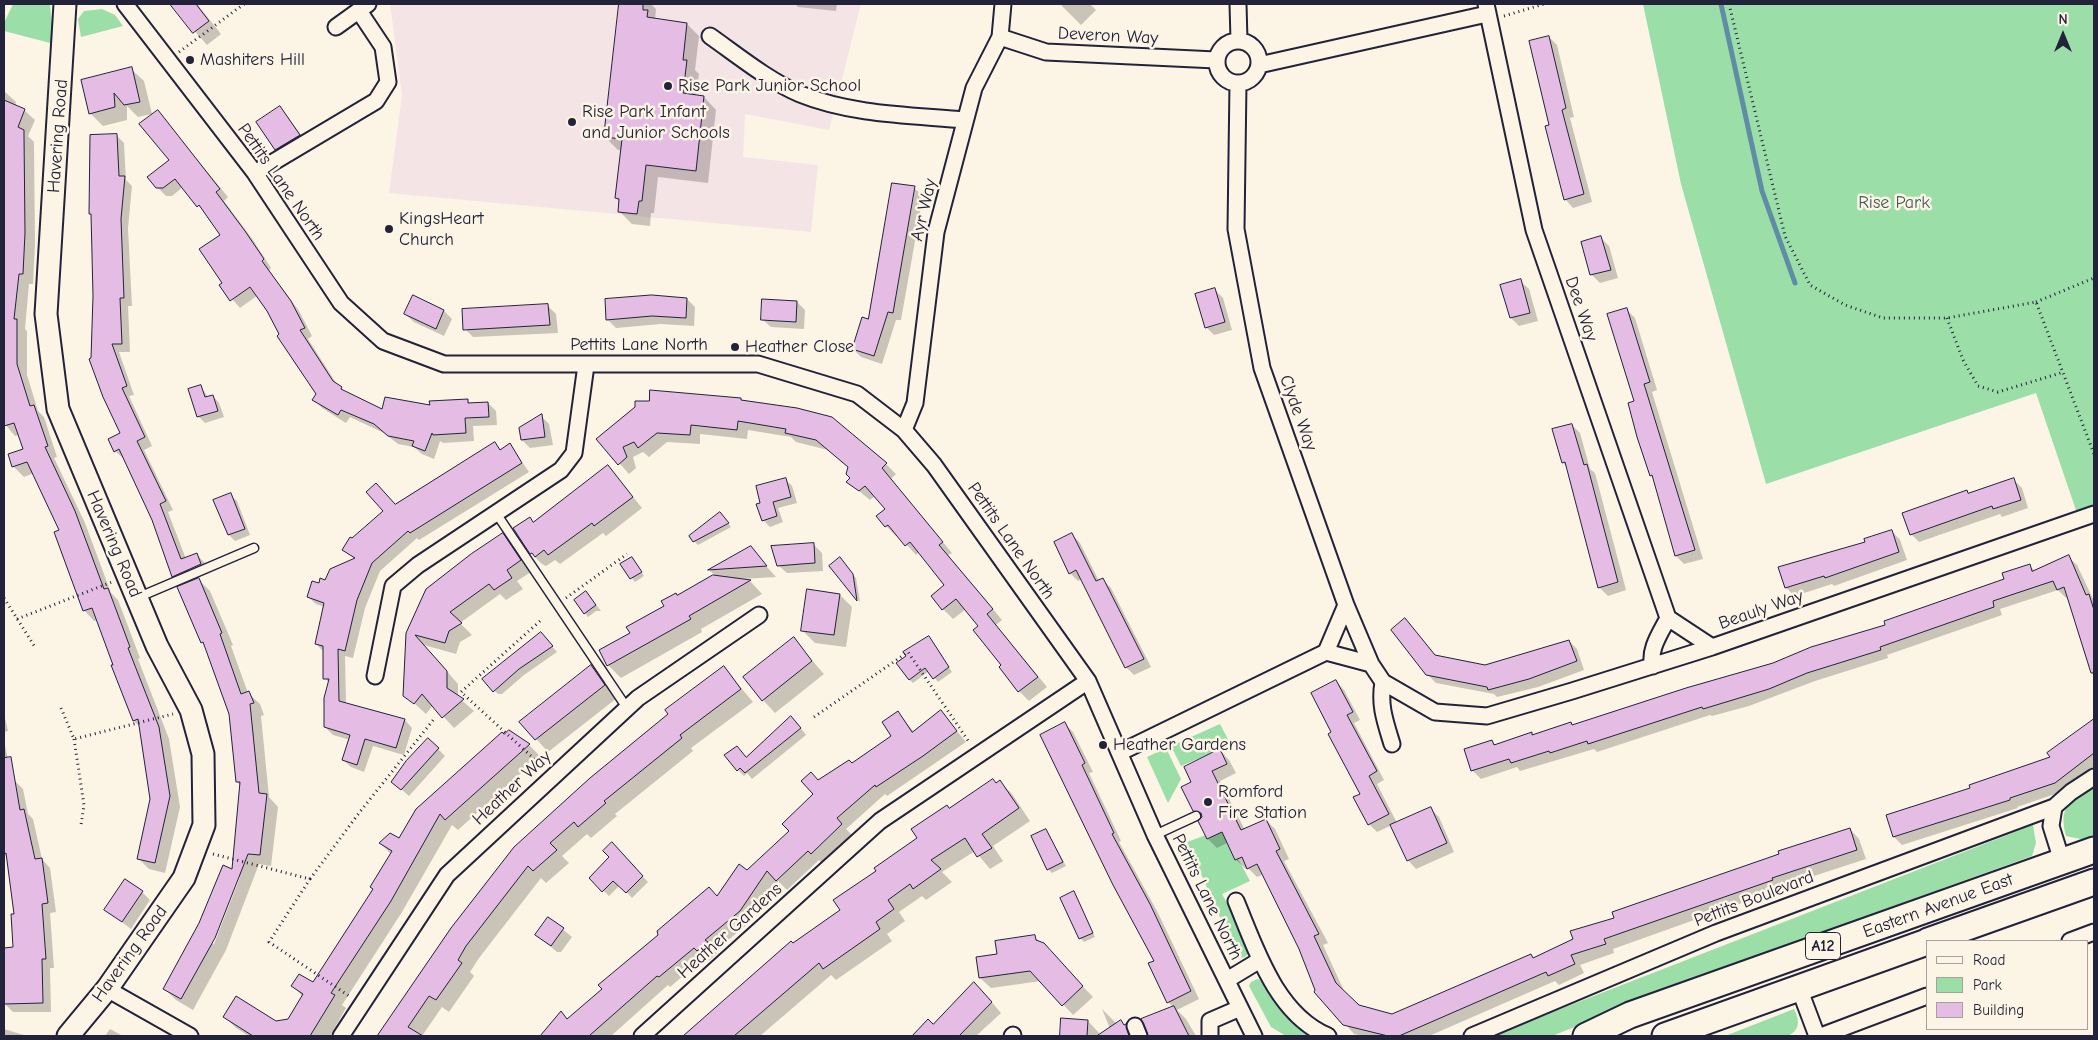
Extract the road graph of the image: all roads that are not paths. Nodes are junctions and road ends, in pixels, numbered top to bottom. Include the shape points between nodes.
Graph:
1 (65, 4) edge
2 (125, 4) edge
3 (1003, 4) edge
4 (1238, 4) edge
5 (364, 7) edge
6 (1487, 13) edge
7 (336, 27) dead end
8 (710, 36) dead end
9 (1000, 37) junction
10 (1239, 40) junction
11 (1216, 60) junction
12 (1259, 65) junction
13 (1238, 83) junction
14 (965, 120) junction
15 (255, 173) junction
16 (586, 365) junction
17 (904, 430) junction
18 (496, 513) junction
19 (2094, 516) edge
20 (254, 548) dead end
21 (137, 598) junction
22 (1346, 604) junction
23 (759, 615) dead end
24 (1668, 618) junction
25 (1712, 647) junction
26 (1326, 652) junction
27 (1371, 664) junction
28 (1653, 666) junction
29 (375, 676) dead end
30 (1088, 681) junction
31 (1383, 682) junction
32 (627, 708) junction
33 (1435, 712) joint
34 (1392, 744) dead end
35 (1121, 752) junction
36 (2094, 777) edge
37 (2054, 806) junction
38 (1196, 816) dead end
39 (1155, 835) junction
40 (2094, 850) edge
41 (2062, 862) junction
42 (2094, 882) edge
43 (1236, 901) dead end
44 (2094, 932) edge
45 (1933, 940) edge
46 (2073, 940) edge
47 (1926, 942) edge
48 (1260, 960) junction
49 (1227, 980) junction
50 (1799, 988) junction
51 (107, 989) junction
52 (1926, 996) edge
53 (1240, 1008) junction
54 (68, 1036) edge
55 (190, 1036) edge
56 (341, 1036) edge
57 (642, 1036) edge
58 (1210, 1036) edge
59 (1254, 1036) edge
60 (1328, 1036) edge
61 (1472, 1036) edge
62 (1586, 1036) edge
63 (1665, 1036) edge
64 (1817, 1036) edge
65 (1821, 1036) edge

1 - 21 main road, Havering Road via 46,314 58,409
2 - 15 street, Pettits Lane North
3 - 9 street, Ayr Way
4 - 10 street
5 - 7 street
5 - 15 street via 383,48 388,82 376,101
6 - 12 street
6 - 24 street, Dee Way via 1534,230
8 - 14 street via 799,93 849,109
9 - 11 street, Deveron Way via 1046,52
9 - 14 street, Ayr Way via 974,88
10 - 11 street via 1229,42 1219,50
10 - 12 street via 1255,51
11 - 13 street via 1227,79
12 - 13 street via 1250,79
13 - 22 street, Clyde Way via 1236,229 1262,368
14 - 17 street, Ayr Way via 936,232 915,403
15 - 16 street, Pettits Lane North via 341,303 383,341 444,364
16 - 17 street, Pettits Lane North via 758,364 857,394
16 - 18 street via 574,454 561,470
17 - 30 street, Pettits Lane North via 934,466
18 - 29 street via 418,565 393,586
18 - 32 lane
19 - 25 street, Beauly Way
20 - 21 lane
21 - 51 main road, Havering Road via 157,646 191,710 203,754 204,825 184,878
22 - 26 street
22 - 27 street, Clyde Way
23 - 32 street, Heather Way
24 - 25 street
24 - 28 street via 1650,658
25 - 28 street, Beauly Way
26 - 27 street
26 - 35 street
27 - 31 street, Clyde Way
28 - 33 street, Beauly Way via 1487,716
30 - 35 street, Pettits Lane North
30 - 57 street, Heather Gardens via 880,821
31 - 33 street, Clyde Way
31 - 34 street via 1382,715
32 - 56 street, Heather Way via 447,875
35 - 39 street, Pettits Lane North
36 - 37 street, Pettits Boulevard
37 - 41 street via 2051,826
37 - 61 street, Pettits Boulevard via 1716,933
38 - 39 lane
39 - 49 street, Pettits Lane North
40 - 41 highway, Eastern Avenue East / A12
41 - 62 highway, Eastern Avenue East / A12 via 1630,1015
42 - 45 highway, Eastern Avenue East / A12
43 - 48 street
44 - 46 street
47 - 50 highway, Eastern Avenue East / A12
48 - 49 street
48 - 60 street via 1290,1009 1317,1032
49 - 53 street, Pettits Lane North
50 - 63 highway, Eastern Avenue East / A12
50 - 64 street
51 - 54 main road, Havering Road
51 - 55 street
52 - 65 street
53 - 58 street via 1210,1021
53 - 59 street, Pettits Lane North

